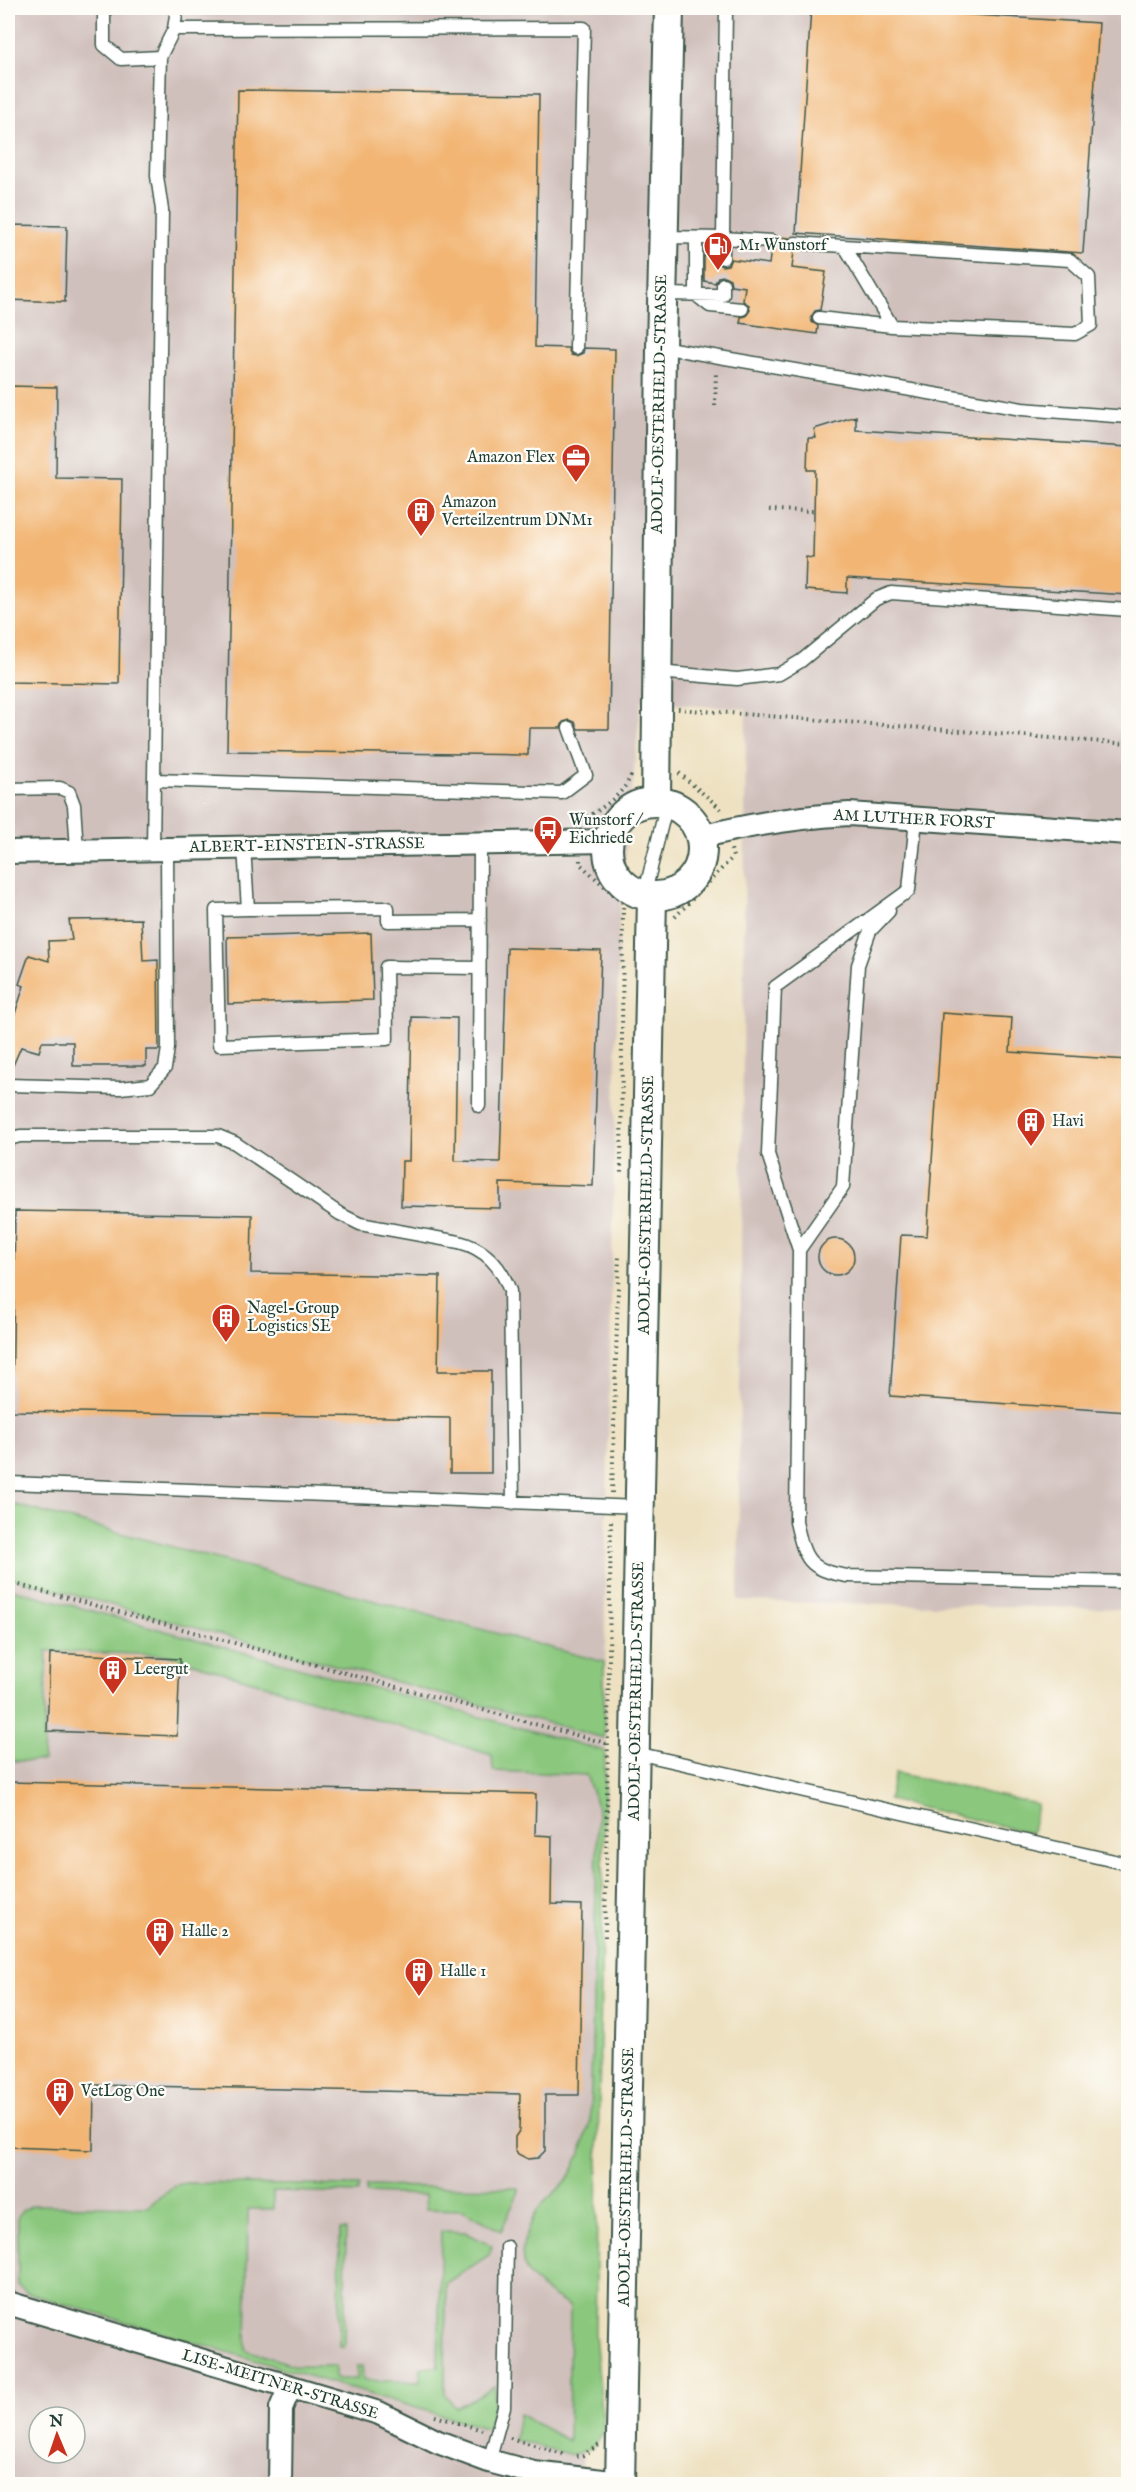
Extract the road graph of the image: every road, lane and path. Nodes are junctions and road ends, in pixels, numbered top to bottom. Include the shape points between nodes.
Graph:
1 (104, 8) edge
2 (177, 8) edge
3 (669, 8) edge
4 (726, 8) edge
5 (174, 29) junction
6 (160, 57) junction
7 (663, 237) junction
8 (696, 238) junction
9 (723, 238) junction
10 (772, 241) dead end
11 (795, 243) dead end
12 (845, 247) junction
13 (723, 258) dead end
14 (723, 284) dead end
15 (662, 294) junction
16 (696, 295) junction
17 (742, 309) dead end
18 (819, 318) dead end
19 (892, 326) junction
20 (661, 347) junction
21 (576, 348) dead end
22 (716, 356) junction
23 (715, 406) dead end
24 (1128, 417) edge
25 (769, 510) dead end
26 (814, 511) dead end
27 (1128, 610) edge
28 (657, 672) junction
29 (656, 709) junction
30 (569, 729) dead end
31 (1128, 744) edge
32 (155, 780) junction
33 (8, 789) edge
34 (661, 802) junction
35 (916, 819) junction
36 (1128, 833) edge
37 (701, 837) junction
38 (480, 842) junction
39 (594, 842) junction
40 (244, 847) junction
41 (160, 849) junction
42 (77, 850) junction
43 (8, 852) edge
44 (909, 890) junction
45 (648, 896) junction
46 (248, 909) junction
47 (480, 920) junction
48 (624, 963) dead end
49 (479, 968) junction
50 (8, 1085) edge
51 (479, 1106) dead end
52 (8, 1142) edge
53 (799, 1250) junction
54 (8, 1479) edge
55 (513, 1503) junction
56 (641, 1507) junction
57 (8, 1582) edge
58 (1128, 1582) edge
59 (636, 1753) junction
60 (1128, 1864) edge
61 (507, 2247) dead end
62 (8, 2303) edge
63 (290, 2387) junction
64 (489, 2461) junction
65 (280, 2484) edge
66 (620, 2484) edge

1 - 6 lane via 104,45 121,58
2 - 5 lane
3 - 7 street, ADOLF-OESTERHELD-STRASSE
4 - 9 lane
5 - 6 lane
5 - 21 lane via 584,28
6 - 32 lane via 157,176 162,210
7 - 8 lane
7 - 15 street, ADOLF-OESTERHELD-STRASSE
8 - 9 lane
8 - 16 lane
9 - 10 lane
9 - 13 lane
11 - 12 lane
12 - 19 lane
12 - 19 lane via 1070,260 1089,277 1091,325 1075,334
14 - 16 lane via 723,295
15 - 16 lane
15 - 20 street, ADOLF-OESTERHELD-STRASSE
16 - 17 lane via 710,306
18 - 19 lane
20 - 22 lane
20 - 28 street, ADOLF-OESTERHELD-STRASSE
22 - 23 path
22 - 24 lane via 1022,409
25 - 26 path
27 - 28 lane via 891,592 876,599 801,661 779,674 737,679
28 - 29 street, ADOLF-OESTERHELD-STRASSE
29 - 31 path
29 - 34 street, ADOLF-OESTERHELD-STRASSE
30 - 32 lane via 586,775 562,794
32 - 41 lane
33 - 42 lane via 60,788 69,792 74,805
34 - 37 street via 688,816
34 - 39 street via 633,806
34 - 45 lane
35 - 36 street, AM LUTHER FORST
35 - 37 street, AM LUTHER FORST via 849,814 803,817
35 - 44 lane
37 - 45 street via 699,866 692,879 681,890
38 - 39 street, ALBERT-EINSTEIN-STRASSE
38 - 40 street, ALBERT-EINSTEIN-STRASSE
38 - 47 lane
39 - 45 street via 619,882 630,891
39 - 48 path via 580,864 623,903
40 - 41 street, ALBERT-EINSTEIN-STRASSE
40 - 46 lane
41 - 42 street, ALBERT-EINSTEIN-STRASSE
41 - 50 lane via 168,1048 165,1068 150,1085
42 - 43 street, ALBERT-EINSTEIN-STRASSE
44 - 53 lane via 870,931 858,964 843,1187
44 - 53 lane via 775,987 768,1154
45 - 56 street, ADOLF-OESTERHELD-STRASSE
46 - 47 lane via 388,908 388,921
46 - 49 lane via 216,910 219,1045 387,1039 386,967
47 - 49 lane
49 - 51 lane
52 - 55 lane via 20,1136 218,1136 235,1143 360,1224 459,1242 491,1258 510,1291
53 - 58 lane via 796,1522 807,1558 824,1572 847,1576
54 - 55 lane via 10,1483
55 - 56 lane
56 - 59 street, ADOLF-OESTERHELD-STRASSE
57 - 59 path
59 - 60 lane
59 - 66 street, ADOLF-OESTERHELD-STRASSE
61 - 64 lane via 504,2407
62 - 63 street, LISE-MEITNER-STRASSE
63 - 64 street, LISE-MEITNER-STRASSE via 379,2413
63 - 65 street via 281,2408
64 - 66 street, LISE-MEITNER-STRASSE via 534,2473

